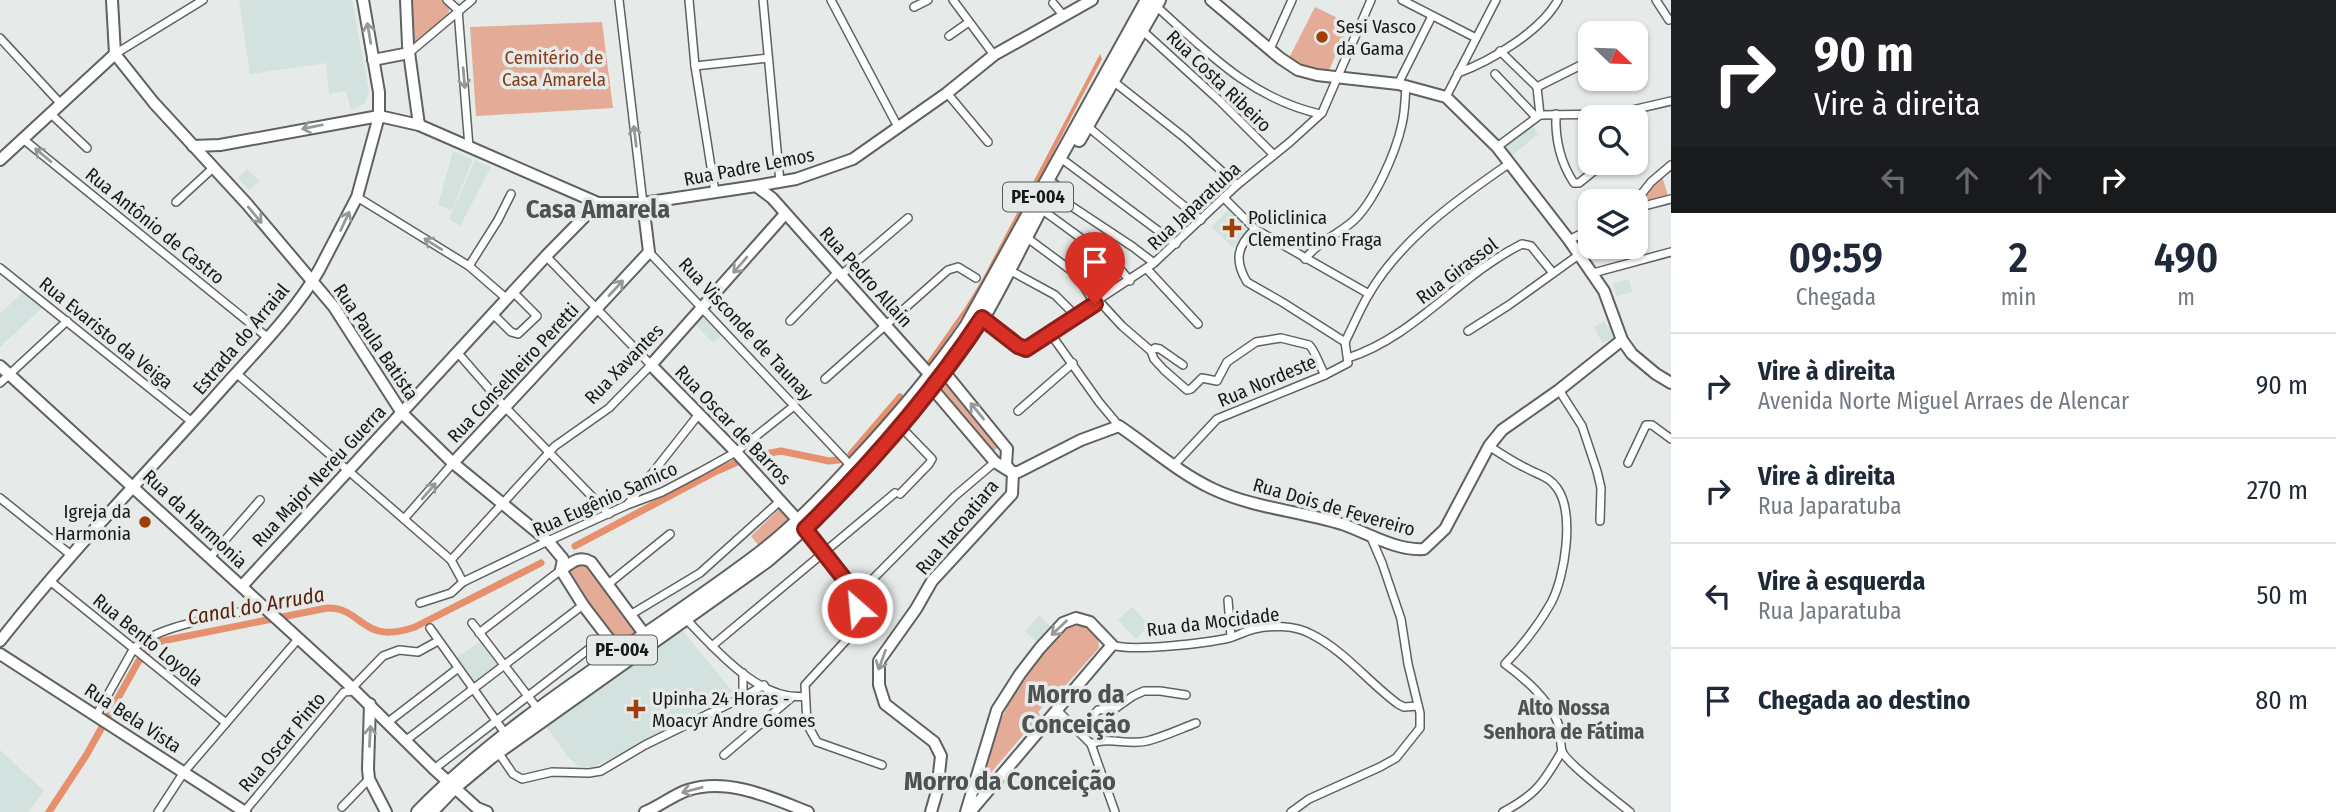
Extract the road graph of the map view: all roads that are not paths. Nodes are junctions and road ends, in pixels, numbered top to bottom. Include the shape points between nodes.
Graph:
1 (112, 0) edge
2 (203, 0) edge
3 (363, 0) edge
4 (406, 0) edge
5 (447, 0) edge
6 (472, 0) edge
7 (619, 0) edge
8 (689, 0) edge
9 (763, 0) edge
10 (831, 0) edge
11 (928, 0) edge
12 (953, 0) edge
13 (1092, 0) edge
14 (1211, 0) edge
15 (1292, 0) edge
16 (1371, 0) edge
17 (1402, 0) edge
18 (1496, 0) edge
19 (1558, 0) edge
20 (1656, 0) edge
21 (1154, 2) edge
22 (1053, 3) dead end
23 (1079, 3) edge
24 (1223, 4) edge
25 (914, 7) dead end
26 (458, 10) junction
27 (1063, 15) junction
28 (1433, 16) junction
29 (1670, 20) edge
30 (969, 22) junction
31 (1143, 31) junction
32 (948, 36) dead end
33 (0, 38) edge
34 (1476, 38) junction
35 (1270, 49) junction
36 (1500, 51) junction
37 (409, 53) junction
38 (116, 54) junction
39 (994, 55) junction
40 (768, 58) junction
41 (373, 60) junction
42 (695, 66) junction
43 (1578, 66) edge
44 (1458, 73) junction
45 (1495, 74) dead end
46 (1335, 78) junction
47 (1113, 81) junction
48 (1402, 85) junction
49 (1537, 87) junction
50 (947, 93) junction
51 (1446, 97) junction
52 (1671, 102) edge
53 (60, 103) junction
54 (50, 113) junction
55 (1320, 114) junction
56 (1556, 114) junction
57 (379, 116) junction
58 (1538, 116) junction
59 (419, 125) junction
60 (1087, 126) junction
61 (898, 127) junction
62 (23, 139) junction
63 (988, 142) dead end
64 (220, 145) junction
65 (192, 146) junction
66 (470, 147) junction
67 (1497, 147) junction
68 (87, 148) dead end
69 (1274, 155) junction
70 (0, 160) edge
71 (1066, 162) junction
72 (1510, 163) junction
73 (1671, 165) edge
74 (211, 166) junction
75 (1587, 175) edge
76 (780, 181) junction
77 (1237, 185) junction
78 (755, 186) junction
79 (1645, 189) edge
80 (715, 192) junction
81 (1050, 192) junction
82 (511, 194) dead end
83 (357, 197) junction
84 (1224, 198) junction
85 (1671, 198) edge
86 (176, 202) dead end
87 (598, 202) junction
88 (643, 203) junction
89 (776, 203) junction
90 (1648, 205) edge
91 (1041, 209) junction
92 (785, 214) junction
93 (908, 218) dead end
94 (1201, 220) junction
95 (1255, 229) junction
96 (1578, 236) edge
97 (1026, 237) junction
98 (1569, 240) junction
99 (1176, 244) junction
100 (1578, 251) edge
101 (649, 252) junction
102 (1671, 252) edge
103 (1578, 255) edge
104 (546, 256) junction
105 (1305, 259) junction
106 (1583, 259) edge
107 (1154, 263) junction
108 (469, 266) junction
109 (0, 268) edge
110 (1147, 269) junction
111 (1009, 270) junction
112 (1553, 273) junction
113 (1593, 273) junction
114 (839, 274) junction
115 (976, 278) dead end
116 (313, 281) junction
117 (1130, 281) junction
118 (1369, 293) junction
119 (510, 295) junction
120 (1097, 302) junction
121 (597, 308) junction
122 (702, 308) junction
123 (493, 314) junction
124 (1075, 315) junction
125 (982, 318) junction
126 (67, 321) junction
127 (790, 321) dead end
128 (885, 324) junction
129 (1198, 324) dead end
130 (1468, 331) dead end
131 (1050, 333) junction
132 (267, 337) junction
133 (1622, 340) junction
134 (1345, 342) junction
135 (1375, 348) joint
136 (1151, 351) junction
137 (457, 352) junction
138 (1348, 360) junction
139 (1073, 363) junction
140 (651, 365) junction
141 (1183, 365) dead end
142 (0, 366) edge
143 (236, 373) junction
144 (10, 374) junction
145 (1325, 374) junction
146 (936, 375) junction
147 (825, 379) dead end
148 (0, 383) edge
149 (1671, 383) edge
150 (1559, 390) junction
151 (794, 406) junction
152 (505, 407) junction
153 (1018, 411) dead end
154 (402, 412) junction
155 (699, 414) junction
156 (192, 422) junction
157 (1119, 426) junction
158 (901, 427) junction
159 (1671, 439) edge
160 (1489, 446) junction
161 (1007, 451) junction
162 (550, 453) junction
163 (740, 457) junction
164 (995, 462) junction
165 (453, 463) junction
166 (1628, 463) dead end
167 (1174, 465) junction
168 (851, 466) junction
169 (348, 471) junction
170 (1012, 472) junction
171 (133, 485) junction
172 (0, 498) edge
173 (260, 500) dead end
174 (780, 501) junction
175 (501, 504) junction
176 (627, 505) junction
177 (609, 514) junction
178 (404, 519) junction
179 (1600, 521) dead end
180 (802, 525) junction
181 (670, 534) dead end
182 (1370, 535) junction
183 (552, 544) junction
184 (823, 554) junction
185 (71, 555) junction
186 (211, 556) junction
187 (451, 559) junction
188 (562, 565) junction
189 (50, 581) junction
190 (463, 582) junction
191 (607, 585) junction
192 (242, 586) junction
193 (857, 595) junction
194 (1228, 600) dead end
195 (420, 603) dead end
196 (583, 605) junction
197 (264, 606) junction
198 (630, 615) junction
199 (686, 619) junction
200 (472, 623) dead end
201 (429, 628) dead end
202 (479, 633) junction
203 (607, 635) junction
204 (645, 635) junction
205 (1231, 637) junction
206 (299, 638) junction
207 (0, 641) edge
208 (438, 641) junction
209 (1112, 645) junction
210 (712, 646) junction
211 (135, 648) junction
212 (619, 652) junction
213 (0, 654) edge
214 (503, 664) junction
215 (457, 669) junction
216 (743, 673) junction
217 (764, 685) junction
218 (349, 688) junction
219 (472, 689) junction
220 (1186, 695) dead end
221 (805, 696) junction
222 (528, 697) junction
223 (743, 697) junction
224 (791, 698) junction
225 (370, 704) junction
226 (534, 705) dead end
227 (1418, 706) junction
228 (1057, 710) junction
229 (98, 717) junction
230 (496, 721) junction
231 (226, 723) junction
232 (387, 723) junction
233 (1196, 723) dead end
234 (502, 729) dead end
235 (1079, 732) junction
236 (405, 741) junction
237 (1091, 744) junction
238 (1562, 751) junction
239 (498, 752) junction
240 (724, 755) dead end
241 (882, 765) dead end
242 (435, 769) junction
243 (184, 772) junction
244 (369, 779) junction
245 (452, 784) junction
246 (342, 807) dead end
247 (158, 812) edge
248 (244, 812) edge
249 (386, 812) edge
250 (418, 812) edge
251 (431, 812) edge
252 (487, 812) edge
253 (645, 812) edge
254 (808, 812) edge
255 (931, 812) edge
256 (968, 812) edge
257 (1115, 812) edge
258 (1291, 812) edge
259 (1503, 812) edge
260 (1630, 812) edge

1 - 38 street
2 - 38 street
41 -> 3 street, Estrada do Arraial
4 - 37 street
5 - 26 street
6 - 26 street
88 -> 7 street
8 - 42 street
9 - 40 street
10 - 61 street
11 - 25 street
12 - 30 street
13 - 23 street, Rua Padre Lemos
14 - 24 street
15 - 35 street
16 - 46 street, Rua Japaratuba
17 - 28 street
18 - 34 street
19 - 36 street via 1536,27
20 - 29 street
21 - 31 main road, PE-004
21 - 55 street via 1238,78 1274,98
21 - 146 main road, PE-004
22 - 27 street
23 - 27 street, Rua Padre Lemos
24 - 35 street
26 - 37 street
26 -> 66 street
27 - 39 street, Rua Padre Lemos via 1036,24
28 - 34 street
28 - 48 street
30 - 32 street
30 - 39 street
31 - 47 main road, PE-004
31 - 69 street, Rua Costa Ribeiro
33 - 53 street
34 - 44 street
35 - 46 street via 1298,70
36 - 44 street
36 - 49 street
37 - 41 street
37 - 59 street
38 - 53 street
38 - 65 street, Rua Paula Batista
39 - 50 street, Rua Padre Lemos
40 - 42 street
40 - 76 street
41 - 57 street, Estrada do Arraial
42 - 80 street
43 - 49 street
44 - 51 street
45 - 58 street
46 - 48 street
46 - 55 street, Rua Japaratuba
47 - 60 main road, PE-004
47 - 77 street
48 - 51 street
48 - 105 street via 1404,113 1395,147 1365,206 1350,224 1316,246
49 - 58 street
50 - 61 street, Rua Padre Lemos
50 - 63 street
51 - 67 street
52 - 56 street via 1615,114
53 - 54 street
54 - 62 street
54 - 68 street
55 - 69 street, Rua Japaratuba
56 - 58 street
56 - 75 street via 1564,163 1576,183
57 - 59 street, Rua Padre Lemos
57 -> 64 street
57 - 83 street, Estrada do Arraial
58 - 67 street
59 - 66 street, Rua Padre Lemos
60 - 71 main road, PE-004
60 - 94 street
61 - 76 street, Rua Padre Lemos via 853,159
62 - 70 street
132 -> 62 street, Rua Antônio de Castro
64 - 65 street
64 - 74 street
65 - 74 street, Rua Paula Batista
66 - 87 street, Rua Padre Lemos
67 - 72 street
69 - 77 street, Rua Japaratuba
71 - 81 main road, PE-004
71 - 99 street
72 - 98 street
72 - 118 street via 1431,224
73 - 79 street
74 - 86 street
74 -> 116 street, Rua Paula Batista
76 - 78 street, Rua Padre Lemos
76 - 89 street via 774,194
77 - 84 street, Rua Japaratuba
78 - 80 street, Rua Padre Lemos
78 - 89 street, Rua Pedro Allain
80 - 88 street, Rua Padre Lemos
81 - 91 main road, PE-004
81 - 107 street
82 - 108 street
108 -> 83 street
116 -> 83 street, Estrada do Arraial
84 - 94 street, Rua Japaratuba
84 - 95 street
85 - 90 street
87 - 88 street, Rua Padre Lemos
87 - 104 street, Rua Major Nereu Guerra
88 - 101 street
89 - 92 street, Rua Pedro Allain
91 - 97 main road, PE-004
91 - 117 street via 1115,263
92 - 114 street, Rua Pedro Allain
92 -> 122 street, Rua Xavantes
93 - 114 street
94 - 99 street, Rua Japaratuba
95 - 105 street
95 - 134 street via 1239,248 1247,282
96 - 98 street
97 - 111 main road, PE-004
97 - 120 street via 1076,274
98 - 100 street
99 - 107 street, Rua Japaratuba
121 -> 101 street, Rua Conselheiro Peretti
101 - 122 street, Rua Visconde de Taunay
102 - 113 street
103 - 112 street
104 - 119 street, Rua Major Nereu Guerra
104 - 121 street, Rua Oscar de Barros
105 - 118 street
106 - 113 street
107 - 110 street, Rua Japaratuba
108 - 119 street
109 - 126 street, Rua Evaristo da Veiga
110 - 117 street, Rua Japaratuba
110 - 129 street
111 - 124 street via 1055,295
111 - 125 main road, PE-004
112 - 130 street
112 - 135 street, Rua Girassol via 1531,246 1522,244
113 - 133 street
114 - 127 street
114 - 128 street, Rua Pedro Allain
115 - 128 street via 956,267 948,270
116 - 132 street, Estrada do Arraial
116 - 154 street, Rua Paula Batista
117 - 120 street, Rua Japaratuba
118 - 134 street
119 - 123 street, Rua Major Nereu Guerra
119 - 123 street via 537,316 517,334
120 - 124 street, Rua Japaratuba
120 - 136 street
121 - 140 street, Rua Oscar de Barros
121 - 152 street, Rua Conselheiro Peretti
122 - 140 street, Rua Xavantes
122 - 151 street, Rua Visconde de Taunay
123 - 137 street, Rua Major Nereu Guerra
124 - 131 street, Rua Japaratuba
125 - 131 street, Rua Japaratuba via 1023,349
125 - 146 main road, PE-004
126 - 144 street
126 - 156 street, Rua Evaristo da Veiga
128 - 146 street, Rua Pedro Allain
128 - 147 street
131 - 139 street, Rua Dois de Fevereiro
132 - 143 street, Estrada do Arraial
133 - 149 street via 1643,364
133 - 150 street, Rua Dois de Fevereiro
134 - 138 street
135 - 138 street, Rua Nordeste
136 - 141 street via 1160,349
136 - 145 street via 1159,365 1189,390 1202,377 1216,381 1232,358 1256,342 1276,338 1308,345
137 - 152 street
137 - 154 street, Rua Major Nereu Guerra
138 - 145 street, Rua Nordeste
139 - 153 street
139 - 157 street, Rua Dois de Fevereiro
140 - 155 street, Rua Oscar de Barros
140 - 162 street, Rua Xavantes via 609,408
142 - 144 street, Rua da Harmonia
143 - 156 street, Estrada do Arraial
143 - 169 street
144 - 148 street
144 - 171 street, Rua da Harmonia
145 - 167 street, Rua Nordeste via 1217,419
146 - 158 main road, PE-004
161 -> 146 street
146 - 164 street
146 - 168 main road, PE-004
150 - 160 street, Rua Dois de Fevereiro via 1509,424
150 - 179 street via 1582,426 1597,471
151 - 163 street, Rua Eugênio Samico
151 - 168 street, Rua Visconde de Taunay
152 - 162 street
152 - 165 street, Rua Conselheiro Peretti
154 - 165 street, Rua Paula Batista
154 - 169 street, Rua Major Nereu Guerra
155 - 163 street, Rua Oscar de Barros
155 - 176 street
156 - 171 street, Estrada do Arraial
157 - 167 street, Rua Dois de Fevereiro
157 - 170 street
158 - 180 main road, PE-004 via 843,492
158 - 184 street via 932,459 929,464
159 - 166 street via 1646,425
160 - 182 street, Rua Dois de Fevereiro via 1450,521 1426,548 1413,549
160 - 238 street via 1543,474 1561,494 1566,509 1567,544 1552,601 1505,664 1548,705 1560,730
161 - 164 street
161 - 170 street via 1006,465
162 - 175 street, Rua Xavantes
162 - 177 street
163 - 174 street, Rua Oscar de Barros
163 - 176 street, Rua Eugênio Samico
164 - 170 street
164 - 193 street
165 - 175 street, Rua Paula Batista
178 -> 165 street, Rua Conselheiro Peretti
167 - 182 street, Rua Dois de Fevereiro via 1228,495
168 - 180 main road, PE-004
169 - 178 street
169 - 192 street, Rua Major Nereu Guerra
170 -> 255 street, Rua Itacoatiara via 1012,494 932,581 879,660 885,704 934,742 941,756
171 - 185 street, Estrada do Arraial
171 - 186 street, Rua da Harmonia
172 - 185 street
173 - 186 street
174 - 180 street, Rua Oscar de Barros
174 - 198 street via 700,573
175 - 183 street, Rua Paula Batista
175 - 187 street, Rua Xavantes
176 - 177 street, Rua Eugênio Samico
177 - 183 street, Rua Eugênio Samico
178 - 187 street
180 - 184 street
180 - 199 main road, PE-004 via 768,561
180 - 204 main road, PE-004
181 - 191 street
182 - 227 street via 1401,620
183 - 188 street, Rua Paula Batista
183 - 190 street, Rua Eugênio Samico
184 - 193 street
184 - 210 street
185 - 189 street, Estrada do Arraial
186 - 192 street, Rua da Harmonia
187 - 190 street
188 - 191 street via 588,560
188 - 196 street, Rua Paula Batista
188 - 202 street
189 - 207 street, Estrada do Arraial
189 - 211 street, Rua Bento Loyola
190 - 195 street, Rua Eugênio Samico via 451,593
191 - 198 street
192 - 197 street, Rua da Harmonia
193 - 221 street via 854,628 805,685
194 - 205 street
196 - 203 street, Rua Paula Batista
196 - 214 street
197 - 206 street, Rua da Harmonia
197 - 211 street via 152,634
198 - 204 street
199 - 210 street
199 - 239 main road, PE-004
200 - 202 street
201 - 208 street
202 - 214 street
203 - 212 street, Rua Paula Batista
203 - 222 street
204 - 212 main road, PE-004
205 - 209 street, Rua da Mocidade via 1131,648
205 - 227 street, Rua da Mocidade via 1270,626 1308,632 1335,649 1398,704
206 - 218 street, Rua da Harmonia
206 - 231 street
208 - 215 street
208 - 218 street, Rua Oscar Pinto via 418,652 399,650 383,656
209 - 228 street
209 -> 256 street via 1090,622 1076,618 1063,624 1040,648 997,710
210 - 216 street
211 - 229 street
211 - 231 street, Rua Bento Loyola
212 - 245 main road, PE-004 via 490,747
213 - 229 street, Rua Bela Vista
214 - 219 street
214 - 222 street
215 - 219 street
215 - 232 street
216 - 217 street
216 - 223 street
217 - 223 street
217 - 224 street
218 - 225 street, Rua da Harmonia
218 - 248 street, Rua Oscar Pinto
219 - 230 street
219 - 236 street
220 - 235 street via 1144,691 1116,708 1098,710
221 - 224 street
221 - 241 street via 807,724 817,743
222 - 226 street
222 - 230 street
223 - 239 street via 595,773 552,772 522,779
224 - 240 street
225 - 232 street, Rua da Harmonia
244 -> 225 street
227 - 258 street via 1420,728 1396,758
228 - 235 street
228 - 256 street
229 - 243 street, Rua Bela Vista
230 - 234 street
230 - 242 street
231 - 243 street
232 - 236 street, Rua da Harmonia
233 - 237 street via 1147,741 1100,740
235 - 237 street
236 - 242 street, Rua da Harmonia
237 - 257 street
238 - 259 street via 1539,787
238 - 260 street
239 - 245 main road, PE-004
242 - 245 street, Rua da Harmonia
243 - 247 street
243 - 248 street, Rua Bela Vista
244 - 246 street
244 - 249 street
245 - 250 main road, PE-004
245 - 251 main road, PE-004
245 - 252 street, Rua da Harmonia
254 -> 253 street via 723,786 686,791

